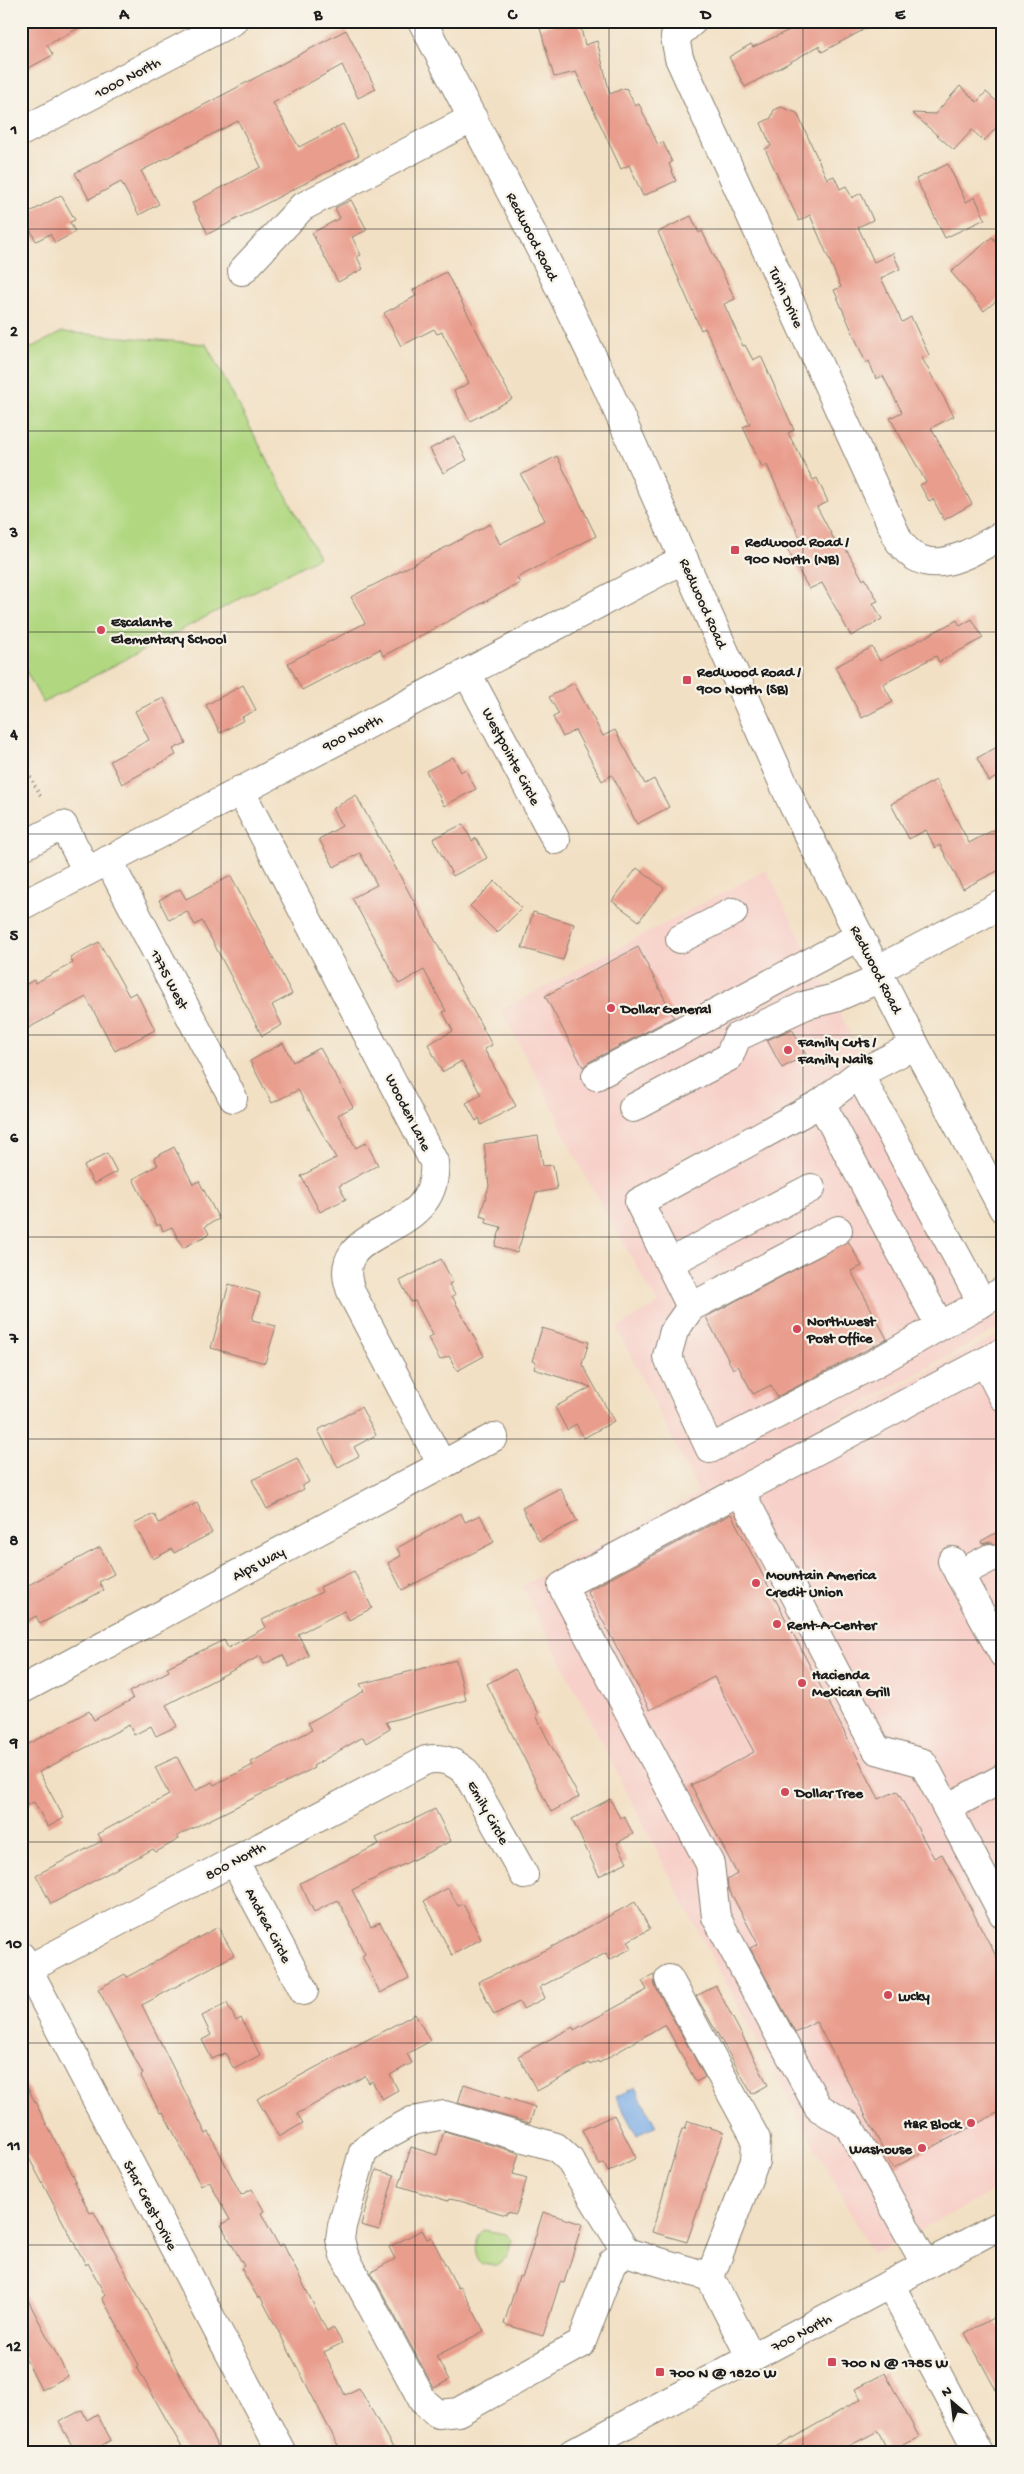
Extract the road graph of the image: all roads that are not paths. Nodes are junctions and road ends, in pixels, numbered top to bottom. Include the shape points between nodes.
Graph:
1 (233, 21) edge
2 (422, 21) edge
3 (694, 21) edge
4 (472, 118) junction
5 (21, 132) edge
6 (242, 272) dead end
7 (1003, 535) edge
8 (684, 559) junction
9 (467, 673) junction
10 (240, 790) junction
11 (556, 840) dead end
12 (21, 847) edge
13 (98, 866) junction
14 (1003, 904) edge
15 (21, 906) edge
16 (733, 912) dead end
17 (860, 936) junction
18 (680, 940) dead end
19 (877, 969) junction
20 (915, 1045) junction
21 (859, 1074) junction
22 (596, 1076) dead end
23 (233, 1098) dead end
24 (821, 1103) junction
25 (633, 1108) dead end
26 (811, 1188) dead end
27 (1003, 1209) edge
28 (838, 1230) dead end
29 (669, 1263) junction
30 (993, 1297) edge
31 (691, 1307) junction
32 (940, 1326) junction
33 (994, 1357) edge
34 (1003, 1396) edge
35 (494, 1437) dead end
36 (442, 1465) junction
37 (740, 1491) junction
38 (990, 1558) dead end
39 (1003, 1654) edge
40 (21, 1690) edge
41 (444, 1759) joint
42 (1003, 1778) edge
43 (947, 1808) junction
44 (234, 1860) junction
45 (524, 1875) dead end
46 (1003, 1914) edge
47 (25, 1963) edge
48 (669, 1979) dead end
49 (304, 1991) dead end
50 (1003, 2224) edge
51 (626, 2252) junction
52 (926, 2265) junction
53 (710, 2276) junction
54 (890, 2284) junction
55 (751, 2358) junction
56 (282, 2453) edge
57 (572, 2453) edge
58 (979, 2453) edge

1 - 5 street, 1000 North
2 - 4 street, Redwood Road
3 - 7 street, Turin Drive via 675,37 681,63 894,532 912,556 931,562 953,560
4 - 6 street via 302,207
4 - 8 street, Redwood Road via 551,271
8 - 9 street, 900 North
8 - 17 street, Redwood Road via 793,805
9 - 10 street, 900 North
9 - 11 street, Westpointe Circle
10 - 13 street, 900 North
10 - 36 street, Wooden Lane via 434,1162 433,1186 421,1208 360,1245 348,1264 347,1275 353,1296
12 - 13 street, 1775 West via 63,825
13 - 15 street, 900 North
13 - 23 street, 1775 West
14 - 19 street
16 - 18 street
17 - 19 street, Redwood Road
17 - 22 street
19 - 20 street, Redwood Road
19 - 25 street via 835,998 806,1005 737,1037 728,1058
20 - 21 street
20 - 27 street, Redwood Road
21 - 24 street
21 - 30 street
24 - 29 street via 639,1202
24 - 32 street
26 - 29 street
28 - 31 street
29 - 31 street
30 - 32 street
31 - 32 street via 674,1332 666,1356 710,1449
33 - 34 street
33 - 37 street
35 - 36 street, Alps Way
36 - 40 street, Alps Way
37 - 43 street via 877,1750 923,1763
37 - 52 street via 562,1586 710,1864 716,1917 818,2107 849,2126
38 - 39 street via 956,1567
41 - 44 street, 800 North via 416,1763
41 - 45 street, Emily Circle via 456,1763 466,1772
42 - 43 street
43 - 46 street
44 - 47 street, 800 North
44 - 49 street, Andrea Circle
47 - 56 street, Star Crest Drive
48 - 53 street via 756,2140 755,2161
50 - 52 street, 700 North
51 - 51 street via 612,2262 582,2344 458,2412 438,2414 423,2401 344,2255 340,2239 363,2152 412,2120 444,2115 556,2147 569,2159
51 - 53 street
52 - 54 street, 700 North
53 - 55 street
54 - 55 street, 700 North
54 - 58 street
55 - 57 street, 700 North

